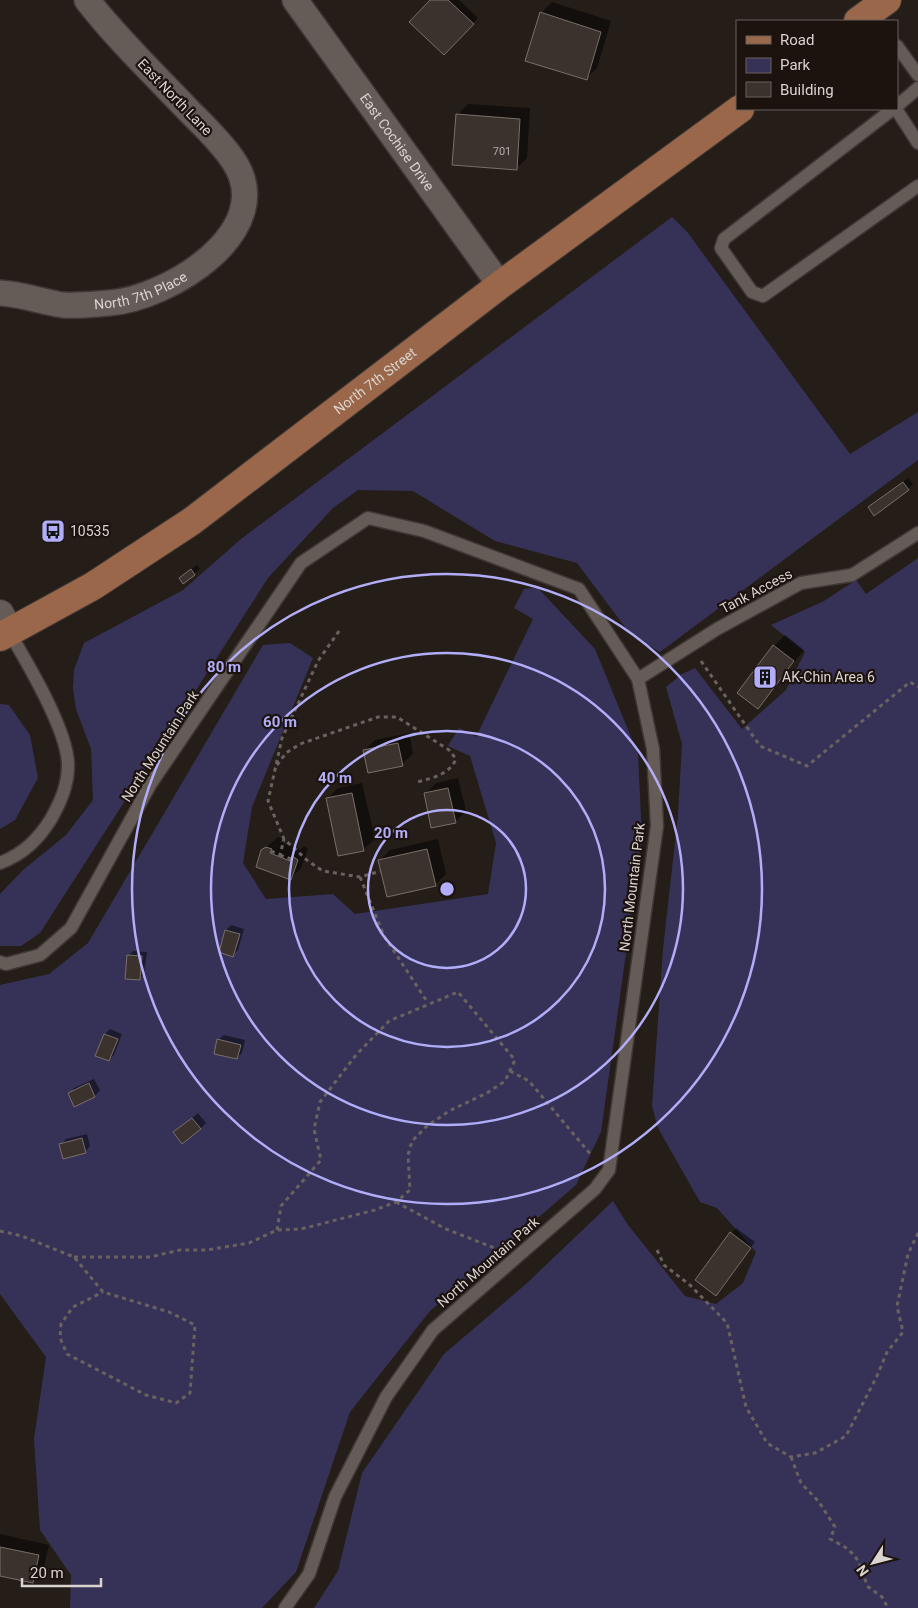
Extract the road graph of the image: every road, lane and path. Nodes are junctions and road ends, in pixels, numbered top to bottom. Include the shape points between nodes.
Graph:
1 (87, 0) edge
2 (295, 0) edge
3 (898, 47) edge
4 (918, 75) edge
5 (918, 88) edge
6 (898, 105) edge
7 (739, 110) edge
8 (892, 110) edge
9 (896, 110) edge
10 (918, 143) edge
11 (918, 186) edge
12 (244, 203) joint
13 (500, 285) junction
14 (0, 293) edge
15 (918, 533) edge
16 (3, 628) edge
17 (339, 631) dead end
18 (691, 646) junction
19 (638, 679) junction
20 (918, 687) edge
21 (276, 765) junction
22 (416, 782) dead end
23 (284, 839) junction
24 (271, 852) dead end
25 (280, 855) junction
26 (291, 859) dead end
27 (0, 862) edge
28 (381, 871) dead end
29 (360, 877) junction
30 (0, 962) edge
31 (428, 1003) junction
32 (510, 1071) junction
33 (590, 1154) dead end
34 (396, 1202) junction
35 (277, 1230) junction
36 (0, 1231) edge
37 (918, 1233) edge
38 (536, 1239) junction
39 (656, 1250) dead end
40 (74, 1257) junction
41 (103, 1292) junction
42 (791, 1457) junction
43 (285, 1608) edge
44 (888, 1608) edge

1 - 12 street, East North Lane via 234,160 244,184
2 - 13 street, East Cochise Drive
3 - 4 lane
5 - 6 lane
7 - 13 main road, North 7th Street
8 - 11 lane via 724,239 722,248 752,292 764,296
9 - 10 lane
12 - 14 street, North 7th Place via 237,226 215,252 198,268 155,292 111,303 64,305
13 - 16 main road, North 7th Street via 192,521 93,586
15 - 18 lane, Tank Access via 852,575 801,583
16 - 27 lane via 35,676 59,730 68,763 64,796 44,831 19,855
17 - 21 path via 318,661 282,738
18 - 19 lane, Tank Access
18 - 20 path via 760,746 807,766 910,682
19 - 30 lane, North Mountain Park via 579,589 424,531 368,518 301,563 150,785 71,928 40,955 6,964
19 - 38 lane, North Mountain Park via 653,749 657,826 609,1170 595,1188
21 - 22 path via 300,744 378,717 397,717 449,750 456,759 452,768 436,777
21 - 23 path via 268,801
23 - 25 path
23 - 29 path via 323,871
24 - 25 path
25 - 26 path
28 - 29 path
29 - 31 path via 384,936
31 - 32 path via 458,992 515,1060
31 - 35 path via 389,1022 356,1055 320,1102 314,1129 321,1160 281,1206
32 - 33 path via 529,1080
32 - 34 path via 505,1081 449,1111 412,1141 408,1155 410,1190
34 - 35 path via 301,1229
34 - 38 path via 446,1229 498,1250
35 - 40 path via 248,1243 207,1250 180,1250 150,1257
36 - 40 path via 22,1236
37 - 42 path via 908,1254 897,1306 902,1332 887,1352 846,1436 815,1454
38 - 43 lane, North Mountain Park via 433,1330 386,1397 335,1497 309,1574
39 - 42 path via 664,1265 690,1285 727,1323 746,1407 767,1444
40 - 41 path
41 - 41 path via 73,1307 61,1324 60,1338 67,1354 146,1395 176,1403 190,1393 195,1325 169,1312
42 - 44 path via 802,1484 819,1502 835,1527 830,1539 855,1556 867,1586 882,1598

